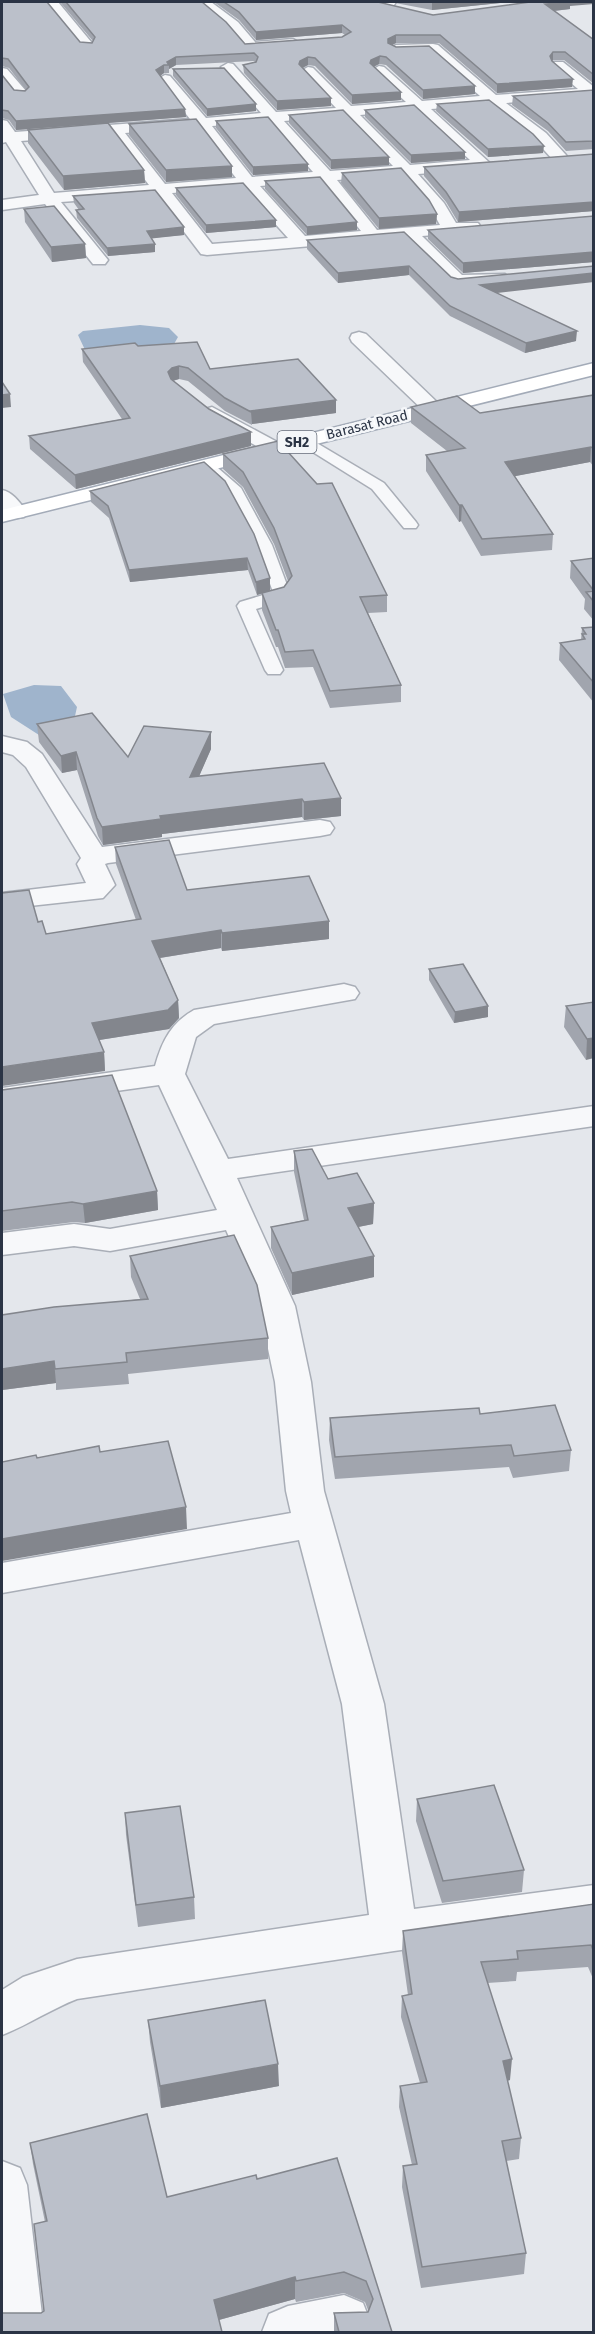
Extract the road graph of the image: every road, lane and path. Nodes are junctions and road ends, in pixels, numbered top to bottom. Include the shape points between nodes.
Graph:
1 (51, 2) edge
2 (203, 2) edge
3 (308, 42) edge
4 (87, 46) edge
5 (396, 49) edge
6 (558, 65) edge
7 (248, 66) edge
8 (379, 70) edge
9 (309, 71) edge
10 (2, 72) edge
11 (165, 80) edge
12 (592, 92) edge
13 (2, 96) edge
14 (492, 99) junction
15 (418, 104) junction
16 (345, 110) junction
17 (81, 115) edge
18 (271, 116) junction
19 (202, 123) junction
20 (114, 129) junction
21 (92, 131) junction
22 (4, 133) edge
23 (538, 160) edge
24 (406, 170) junction
25 (326, 177) junction
26 (248, 183) junction
27 (161, 190) junction
28 (49, 198) junction
29 (2, 205) edge
30 (486, 225) edge
31 (451, 229) junction
32 (409, 233) junction
33 (374, 237) junction
34 (302, 243) junction
35 (99, 260) dead end
36 (515, 276) edge
37 (359, 338) dead end
38 (594, 369) edge
39 (196, 400) edge
40 (433, 409) junction
41 (305, 441) junction
42 (274, 448) junction
43 (206, 465) junction
44 (6, 508) edge
45 (411, 525) dead end
46 (274, 670) dead end
47 (2, 744) edge
48 (320, 828) dead end
49 (95, 858) junction
50 (2, 901) edge
51 (344, 993) dead end
52 (169, 1074) junction
53 (2, 1097) edge
54 (594, 1116) edge
55 (217, 1171) junction
56 (238, 1216) junction
57 (2, 1244) edge
58 (314, 1523) junction
59 (2, 1578) edge
60 (594, 1904) edge
61 (394, 1931) junction
62 (2, 2014) edge
63 (2, 2185) edge
64 (344, 2321) edge
65 (18, 2332) edge
66 (292, 2332) edge

1 - 4 street
2 - 3 street via 233,25 251,47
5 - 14 street via 433,48
6 - 12 street
7 - 18 street via 223,67
8 - 15 street
9 - 16 street
10 - 13 street via 21,94
11 - 19 street
12 - 14 street
14 - 15 street
14 - 23 street via 566,158
15 - 16 street
15 - 24 street via 489,164
16 - 18 street
16 - 24 street
17 - 21 street
18 - 19 street
18 - 25 street
19 - 20 street
19 - 26 street
20 - 21 street
20 - 27 street
21 - 22 street
22 - 28 street
24 - 25 street
24 - 31 street via 438,207
25 - 26 street
25 - 33 street
26 - 27 street
26 - 34 street
27 - 28 street
27 - 34 street via 207,250
28 - 29 street
28 - 35 street
30 - 31 street
31 - 32 street
32 - 33 street
32 - 36 street via 458,281
33 - 34 street
37 - 40 street
38 - 40 main road, Barasat Road / SH2
39 - 42 street via 217,417
40 - 41 main road, Barasat Road / SH2
41 - 42 main road, Barasat Road / SH2
41 - 45 lane via 378,486
42 - 43 main road, Barasat Road / SH2
43 - 44 main road, Barasat Road / SH2
43 - 46 lane via 233,488 264,545 282,593 246,606
47 - 49 street via 26,750
48 - 49 street
49 - 50 street via 90,864 101,885 93,892
51 - 52 street via 205,1017 190,1023 180,1034
52 - 53 street
52 - 55 street
54 - 55 street
55 - 56 street
56 - 57 street via 110,1240 74,1235
56 - 58 street via 277,1306 293,1382 305,1491
58 - 59 street
58 - 61 street via 363,1704
60 - 61 street
61 - 62 street via 77,1979 40,1992
63 - 65 street
64 - 66 street

